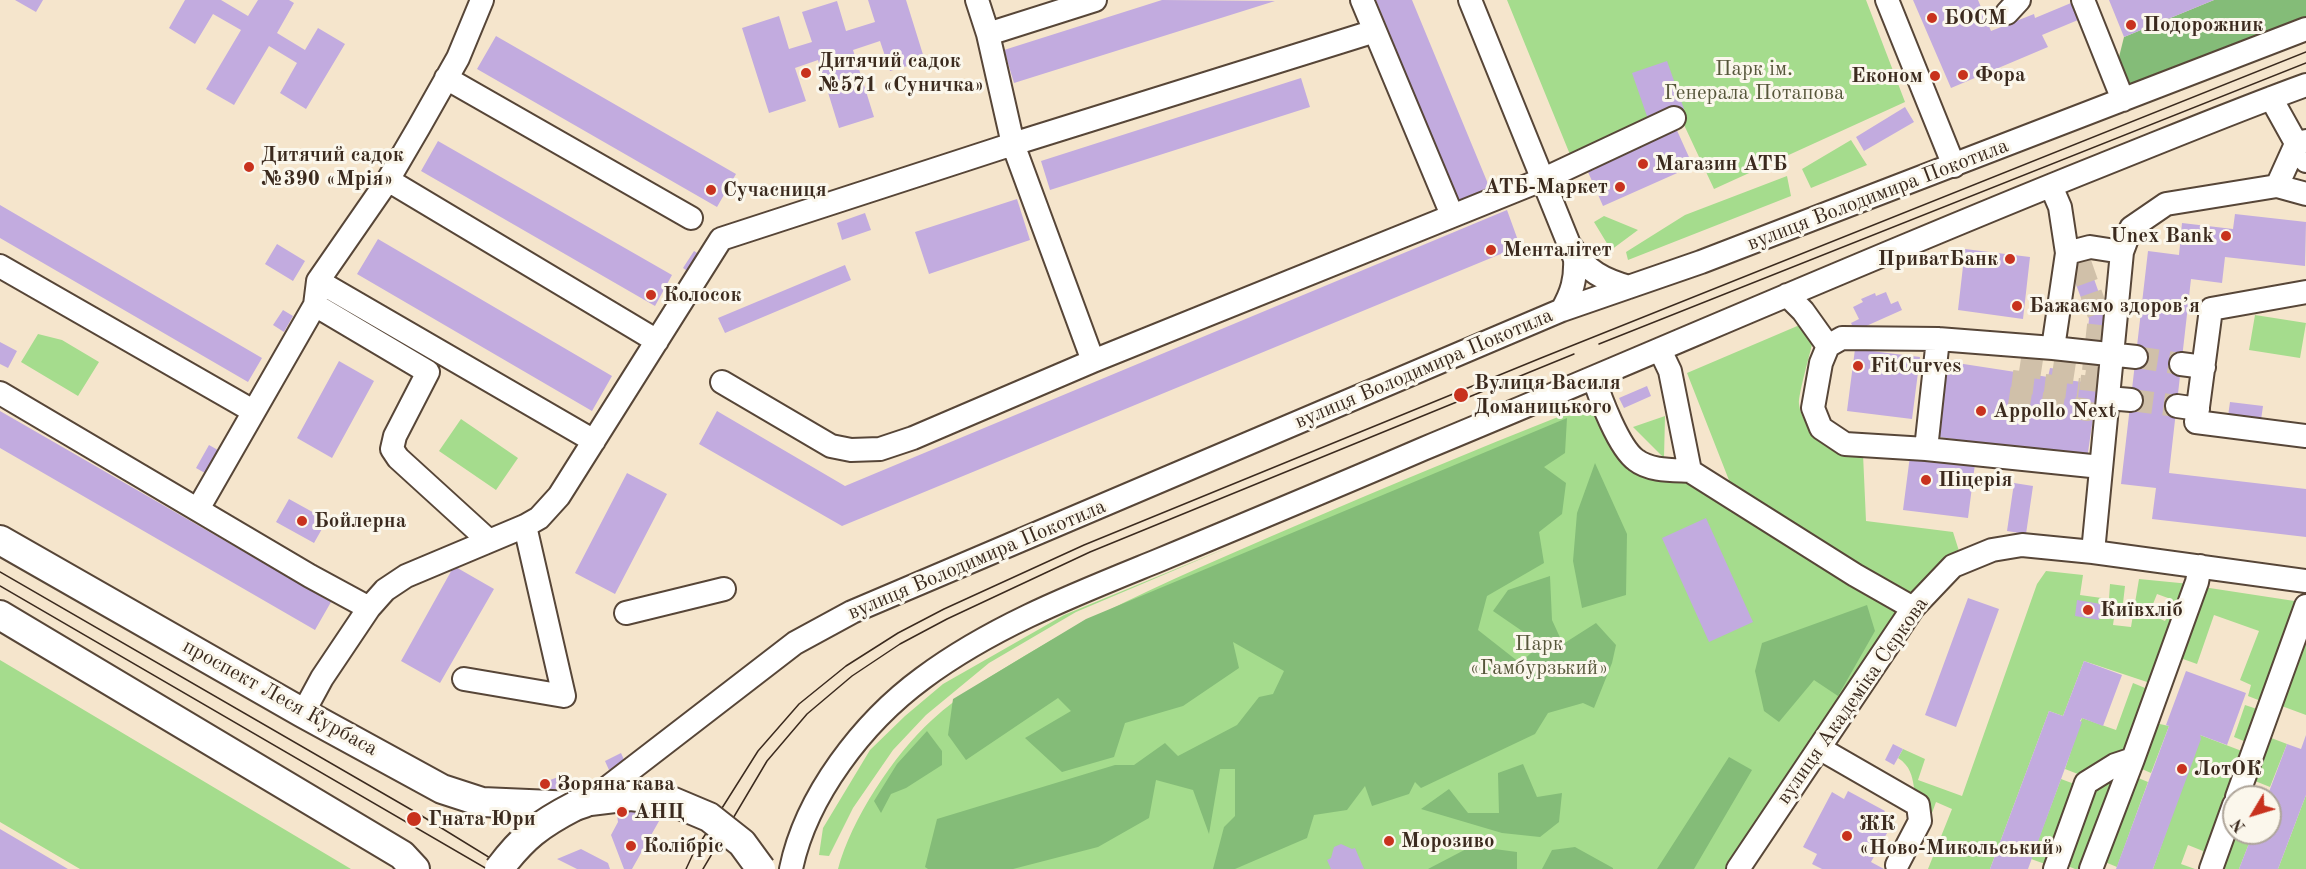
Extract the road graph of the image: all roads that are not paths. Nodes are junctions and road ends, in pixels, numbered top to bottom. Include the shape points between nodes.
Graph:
1 (482, 0) edge
2 (976, 0) edge
3 (1095, 0) edge
4 (1362, 0) edge
5 (1470, 0) edge
6 (1887, 0) edge
7 (2083, 0) edge
8 (2306, 29) edge
9 (1375, 31) junction
10 (988, 34) junction
11 (446, 78) junction
12 (2306, 85) edge
13 (2271, 98) junction
14 (2123, 100) junction
15 (1674, 118) dead end
16 (1013, 144) junction
17 (2303, 148) edge
18 (1954, 166) junction
19 (1544, 179) junction
20 (388, 180) junction
21 (2051, 186) junction
22 (2277, 186) junction
23 (2306, 194) edge
24 (1452, 215) junction
25 (692, 218) dead end
26 (1572, 247) junction
27 (2122, 252) junction
28 (2074, 255) junction
29 (0, 266) edge
30 (318, 281) junction
31 (1629, 287) junction
32 (2306, 292) edge
33 (1787, 295) junction
34 (315, 305) junction
35 (1562, 310) junction
36 (1938, 339) junction
37 (657, 341) junction
38 (1828, 346) junction
39 (2053, 348) junction
40 (1660, 350) junction
41 (2113, 355) junction
42 (2136, 357) tunnel mouth
43 (1093, 361) junction
44 (1594, 378) junction
45 (722, 382) dead end
46 (0, 393) edge
47 (253, 411) junction
48 (2306, 436) edge
49 (594, 441) junction
50 (1926, 449) junction
51 (2102, 467) junction
52 (1690, 471) junction
53 (198, 509) junction
54 (525, 526) junction
55 (0, 540) edge
56 (488, 540) junction
57 (2093, 552) junction
58 (2200, 566) junction
59 (2306, 581) edge
60 (724, 590) dead end
61 (2306, 606) edge
62 (369, 608) junction
63 (1913, 608) junction
64 (626, 612) dead end
65 (0, 615) edge
66 (464, 679) dead end
67 (303, 713) junction
68 (1819, 748) junction
69 (2133, 759) junction
70 (2241, 785) edge
71 (583, 803) junction
72 (2222, 838) edge
73 (409, 862) edge
74 (1897, 865) dead end
75 (499, 869) edge
76 (761, 869) edge
77 (791, 869) edge
78 (1738, 869) edge
79 (2055, 869) edge
80 (2091, 869) edge
81 (2211, 869) edge

1 - 11 street
2 - 10 street
3 - 10 street
4 - 9 street
5 - 19 street
6 - 18 street
7 - 14 street
8 - 14 street, вулиця Володимира Покотила
9 - 16 street
9 - 24 street
10 - 16 street
11 - 20 street
11 - 25 street
12 - 13 street
13 - 17 street
13 - 21 street
14 - 18 street, вулиця Володимира Покотила
15 - 19 street
16 - 37 street via 721,239
16 - 43 street
17 - 22 street
18 - 31 street, вулиця Володимира Покотила
19 - 24 street
19 - 26 street
20 - 30 street
20 - 37 street
21 - 28 street
21 - 33 street
22 - 23 street
22 - 27 street via 2166,204 2131,228
24 - 43 street
26 - 31 street via 1589,269 1610,282
26 - 35 street via 1576,273
27 - 28 street via 2090,247
27 - 41 street
28 - 39 street
29 - 47 street
30 - 34 street
30 - 49 street
31 - 35 street, вулиця Володимира Покотила
32 - 48 street via 2211,309 2193,365 2187,408 2196,422
33 - 38 street
33 - 40 street
34 - 47 street
34 - 56 street via 428,372 392,448 398,458
35 - 71 street, вулиця Володимира Покотила via 852,612 795,644
36 - 38 street via 1842,338
36 - 39 street
36 - 50 street
37 - 49 street
38 - 50 street via 1813,408 1821,428 1845,444
39 - 41 street
40 - 44 street
40 - 52 street via 1670,371
41 - 42 street
41 - 51 street via 2120,399
43 - 45 street via 880,449 831,446
44 - 52 street via 1601,401 1636,460 1660,469
44 - 77 street via 978,640 920,680 857,741 811,812 794,850
46 - 53 street
47 - 53 street
49 - 54 street via 559,496
50 - 51 street
51 - 57 street
52 - 63 street
53 - 62 street
54 - 56 street
54 - 66 street via 564,696
55 - 67 main road, проспект Леся Курбаса
56 - 62 street via 406,576 385,590
57 - 58 street, вулиця Академіка Сєркова
57 - 63 street, вулиця Академіка Сєркова via 2022,545 1992,550 1953,566
58 - 59 street, вулиця Академіка Сєркова
58 - 69 street
60 - 64 street
61 - 70 street
62 - 67 street
63 - 68 street, вулиця Академіка Сєркова
65 - 73 main road
67 - 71 main road, проспект Леся Курбаса via 442,789 482,802
68 - 74 street via 1918,805 1920,821
68 - 78 street, вулиця Академіка Сєркова
69 - 79 street via 2086,783
69 - 80 street
71 - 75 main road, bridge via 544,822 518,844
71 - 76 main road, bridge via 631,796 671,801 709,817 742,843
72 - 81 street

